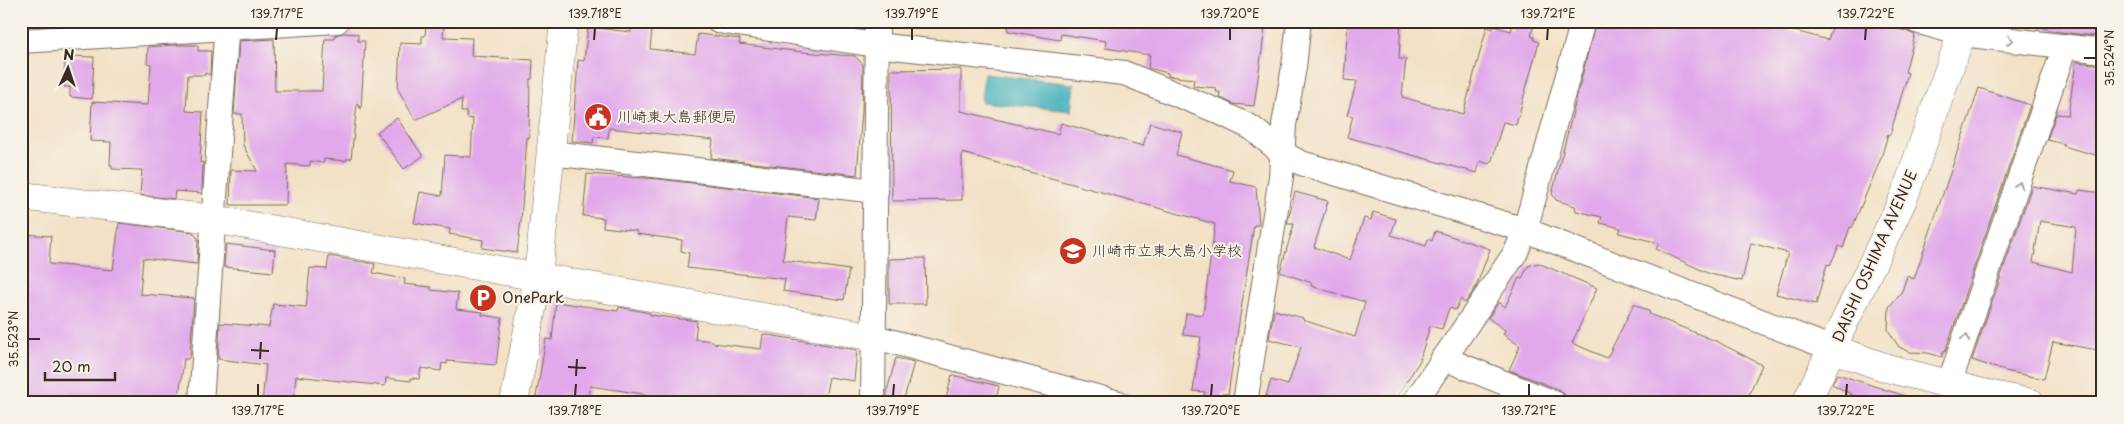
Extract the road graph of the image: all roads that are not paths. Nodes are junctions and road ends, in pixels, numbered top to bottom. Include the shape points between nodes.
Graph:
1 (564, 21) edge
2 (718, 21) edge
3 (877, 21) edge
4 (1299, 21) edge
5 (1583, 21) edge
6 (1916, 21) edge
7 (328, 22) edge
8 (227, 24) edge
9 (1964, 28) edge
10 (21, 41) edge
11 (876, 45) junction
12 (2064, 46) junction
13 (2103, 51) edge
14 (551, 153) junction
15 (1282, 153) junction
16 (876, 191) junction
17 (21, 196) edge
18 (213, 219) junction
19 (1525, 230) junction
20 (538, 277) junction
21 (875, 337) junction
22 (1833, 349) junction
23 (1443, 358) junction
24 (1949, 384) junction
25 (1047, 393) edge
26 (201, 403) edge
27 (514, 403) edge
28 (873, 403) edge
29 (1119, 403) edge
30 (1245, 403) edge
31 (1414, 403) edge
32 (1554, 403) edge
33 (1806, 403) edge
34 (2031, 403) edge

1 - 14 street
2 - 11 street
3 - 11 street
4 - 15 street
5 - 19 street
6 - 9 street
7 - 8 street
8 - 10 street
8 - 18 street
9 -> 12 street
9 - 22 street, DAISHI OSHIMA AVENUE via 1904,197
11 - 15 street via 1124,73 1217,110 1252,128
11 - 16 street
12 - 13 street
24 -> 12 street
14 - 16 street
14 - 20 street
15 - 19 street via 1301,164
15 - 30 street via 1281,177
16 - 21 street
17 - 18 street
18 - 20 street
18 - 26 street
19 - 22 street
19 - 23 street via 1516,252
20 - 21 street
20 - 27 street
21 - 25 street
21 - 28 street
22 - 24 street via 1887,368
22 - 33 street, DAISHI OSHIMA AVENUE
23 - 31 street
23 - 32 street
24 - 34 street
25 - 29 street

